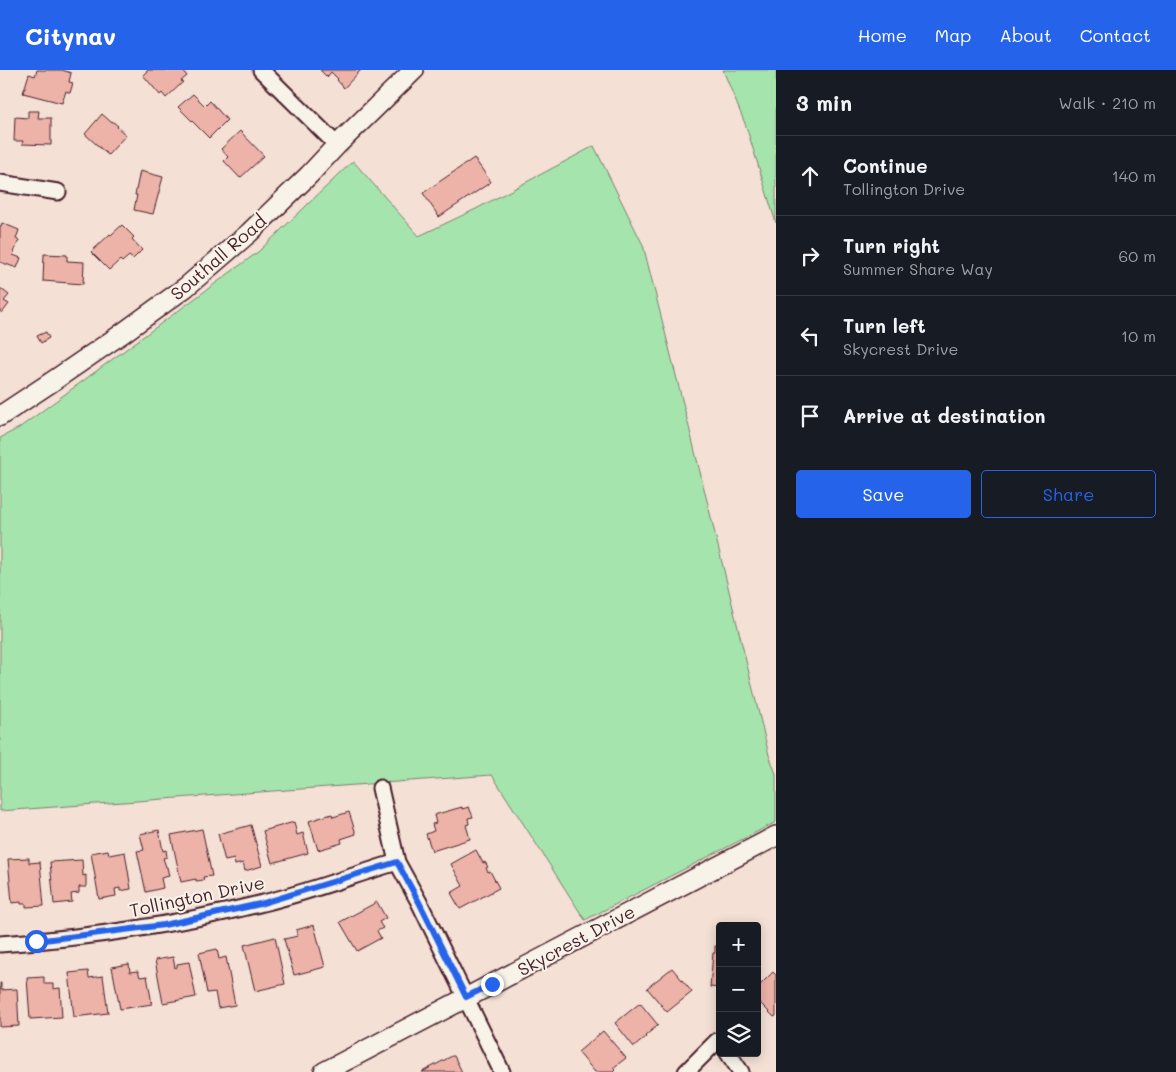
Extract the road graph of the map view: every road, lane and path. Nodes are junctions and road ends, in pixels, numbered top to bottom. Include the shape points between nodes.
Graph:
1 (261, 70) edge
2 (414, 70) edge
3 (337, 145) junction
4 (0, 183) edge
5 (58, 192) dead end
6 (0, 416) edge
7 (380, 788) dead end
8 (776, 836) edge
9 (397, 862) junction
10 (0, 944) edge
11 (466, 997) junction
12 (716, 1043) edge
13 (731, 1057) edge
14 (324, 1072) edge
15 (502, 1072) edge
16 (686, 1072) edge
17 (741, 1072) edge

1 - 3 street
2 - 3 street, Southall Road
3 - 6 street, Southall Road via 250,233 186,287
4 - 5 street
7 - 9 street
8 - 11 street, Skycrest Drive
9 - 10 street, Tollington Drive via 260,904 164,925
9 - 11 street
11 - 14 street, Skycrest Drive
11 - 15 street
12 - 16 street
13 - 17 street

